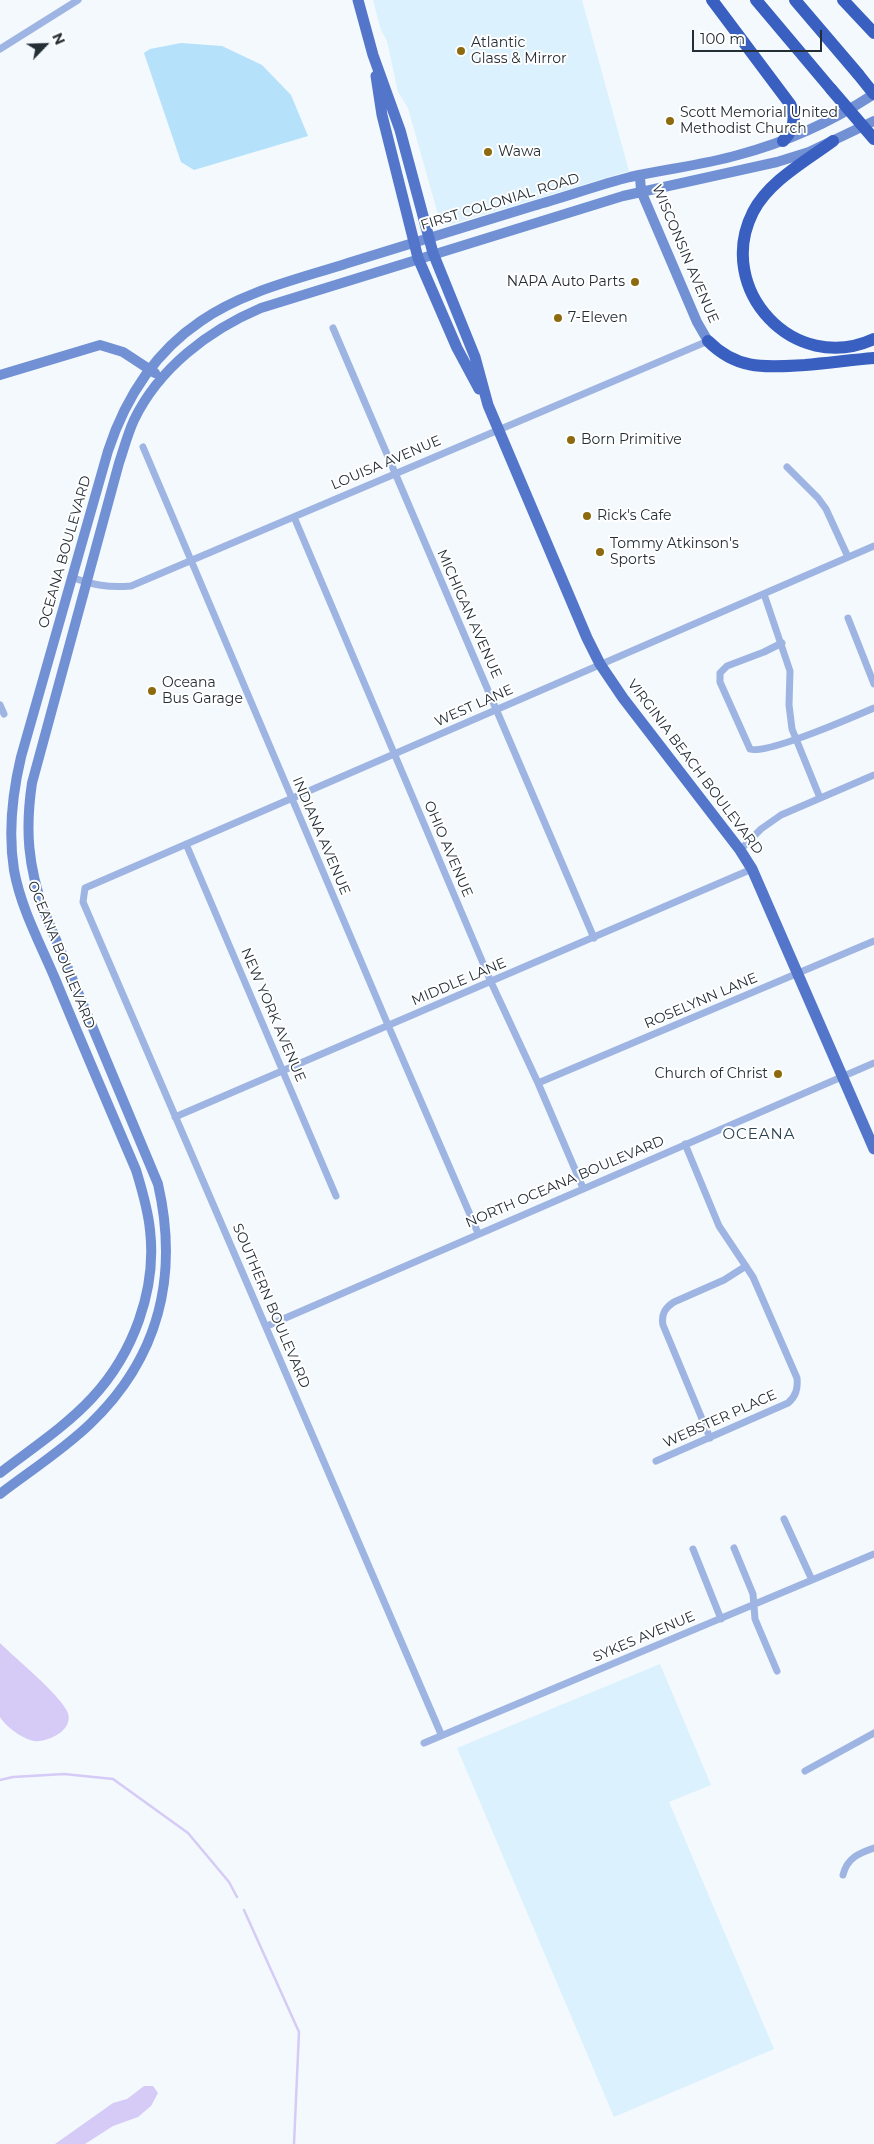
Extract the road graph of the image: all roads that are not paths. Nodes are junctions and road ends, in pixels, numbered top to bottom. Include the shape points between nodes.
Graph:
1 (78, 0) edge
2 (358, 0) edge
3 (712, 0) edge
4 (756, 0) edge
5 (795, 0) edge
6 (843, 0) edge
7 (874, 33) edge
8 (0, 49) edge
9 (373, 55) junction
10 (874, 94) edge
11 (874, 121) edge
12 (874, 139) edge
13 (783, 141) junction
14 (833, 141) junction
15 (640, 176) junction
16 (641, 191) junction
17 (428, 238) junction
18 (413, 243) junction
19 (433, 253) junction
20 (418, 258) junction
21 (333, 328) dead end
22 (874, 339) edge
23 (708, 341) junction
24 (874, 358) edge
25 (150, 369) junction
26 (0, 375) edge
27 (162, 378) junction
28 (488, 405) junction
29 (499, 431) junction
30 (143, 447) dead end
31 (788, 467) dead end
32 (395, 474) junction
33 (294, 517) junction
34 (874, 546) edge
35 (848, 557) junction
36 (191, 560) junction
37 (72, 577) junction
38 (88, 583) junction
39 (764, 594) junction
40 (848, 618) dead end
41 (782, 643) junction
42 (600, 664) junction
43 (874, 684) edge
44 (0, 704) edge
45 (874, 708) edge
46 (497, 709) junction
47 (4, 714) dead end
48 (796, 739) junction
49 (394, 754) junction
50 (874, 775) edge
51 (820, 798) junction
52 (291, 799) junction
53 (186, 844) junction
54 (740, 850) junction
55 (752, 869) junction
56 (84, 888) joint
57 (594, 938) junction
58 (874, 941) edge
59 (798, 973) junction
60 (491, 982) junction
61 (388, 1025) junction
62 (874, 1063) edge
63 (284, 1071) junction
64 (842, 1076) junction
65 (538, 1084) junction
66 (175, 1116) junction
67 (685, 1144) junction
68 (874, 1149) edge
69 (582, 1188) junction
70 (336, 1196) dead end
71 (478, 1233) junction
72 (746, 1266) junction
73 (266, 1326) junction
74 (137, 1327) junction
75 (152, 1333) junction
76 (710, 1438) junction
77 (656, 1460) dead end
78 (0, 1473) edge
79 (0, 1494) edge
80 (784, 1519) dead end
81 (734, 1548) dead end
82 (693, 1549) dead end
83 (874, 1554) edge
84 (812, 1580) junction
85 (754, 1604) junction
86 (721, 1619) junction
87 (777, 1671) dead end
88 (874, 1733) edge
89 (441, 1734) junction
90 (424, 1743) dead end
91 (805, 1771) dead end
92 (874, 1848) edge
93 (843, 1875) dead end

1 - 8 street
2 - 9 main road, VIRGINIA BEACH BOULEVARD
3 - 13 highway via 790,104 794,124
4 - 12 highway, bridge
5 - 10 highway, bridge
6 - 7 highway
9 - 17 main road, VIRGINIA BEACH BOULEVARD via 395,112
9 - 18 main road, VIRGINIA BEACH BOULEVARD via 382,115
10 - 13 main road, FIRST COLONIAL ROAD via 849,110
11 - 14 main road
13 - 15 main road, FIRST COLONIAL ROAD via 736,156
14 - 16 main road via 769,164
14 - 22 highway via 784,177 758,204 744,242 744,270 759,307 789,336 829,347 855,346
15 - 16 main road, WISCONSIN AVENUE
15 - 17 main road, FIRST COLONIAL ROAD
16 - 19 main road
16 - 23 main road, WISCONSIN AVENUE
17 - 18 main road, FIRST COLONIAL ROAD
17 - 19 main road, VIRGINIA BEACH BOULEVARD
18 - 20 main road, VIRGINIA BEACH BOULEVARD
18 - 25 main road, FIRST COLONIAL ROAD via 272,287 229,305 183,334
19 - 20 main road
19 - 28 main road, VIRGINIA BEACH BOULEVARD via 475,357
20 - 27 main road via 239,317 196,345
20 - 28 main road, VIRGINIA BEACH BOULEVARD via 457,348
21 - 32 street, MICHIGAN AVENUE
23 - 24 highway via 729,358 759,367
23 - 29 street, LOUISA AVENUE
25 - 26 main road via 123,352 100,345
25 - 27 main road
25 - 37 main road, OCEANA BOULEVARD via 135,390 116,428
27 - 38 main road, OCEANA BOULEVARD via 135,419 127,439
28 - 29 main road, VIRGINIA BEACH BOULEVARD
29 - 32 street, LOUISA AVENUE
29 - 42 main road, VIRGINIA BEACH BOULEVARD
30 - 36 street, INDIANA AVENUE
31 - 35 street via 826,509
32 - 33 street, LOUISA AVENUE
32 - 46 street, MICHIGAN AVENUE
33 - 36 street, LOUISA AVENUE
33 - 49 street, OHIO AVENUE
34 - 35 street, WEST LANE
35 - 39 street, WEST LANE
36 - 38 street, LOUISA AVENUE via 131,586 111,588
36 - 52 street, INDIANA AVENUE
37 - 38 street, LOUISA AVENUE
37 - 74 main road, OCEANA BOULEVARD via 15,781 11,841 14,871 29,917 136,1170 145,1199 150,1260 144,1305
38 - 75 main road, OCEANA BOULEVARD via 32,783 28,843 36,889 44,911 158,1184 167,1256 161,1304
39 - 41 street
39 - 42 street, WEST LANE
40 - 43 street
41 - 48 street via 790,671 790,717
41 - 48 street via 727,666 720,673 720,678 750,748 758,750
42 - 46 street, WEST LANE
42 - 54 main road, VIRGINIA BEACH BOULEVARD via 639,720
44 - 47 street
45 - 48 street
46 - 49 street, WEST LANE
46 - 57 street, MICHIGAN AVENUE
48 - 51 street
49 - 52 street, WEST LANE
49 - 60 street, OHIO AVENUE
50 - 51 street
51 - 54 street via 768,823
52 - 53 street, WEST LANE
52 - 61 street, INDIANA AVENUE
53 - 56 street, WEST LANE
53 - 63 street, NEW YORK AVENUE
54 - 55 main road, VIRGINIA BEACH BOULEVARD
55 - 57 street, MIDDLE LANE
55 - 59 main road, VIRGINIA BEACH BOULEVARD
56 - 66 street, SOUTHERN BOULEVARD via 83,902
57 - 60 street, MIDDLE LANE
58 - 59 street, ROSELYNN LANE
59 - 64 main road, VIRGINIA BEACH BOULEVARD
59 - 65 street, ROSELYNN LANE
60 - 61 street, MIDDLE LANE
60 - 65 street, OHIO AVENUE
61 - 63 street, MIDDLE LANE
61 - 71 street, INDIANA AVENUE
62 - 64 street, NORTH OCEANA BOULEVARD
63 - 66 street, MIDDLE LANE
63 - 70 street, NEW YORK AVENUE
64 - 67 street, NORTH OCEANA BOULEVARD
64 - 68 main road, VIRGINIA BEACH BOULEVARD
65 - 69 street, OHIO AVENUE
66 - 73 street, SOUTHERN BOULEVARD
67 - 69 street, NORTH OCEANA BOULEVARD
67 - 72 street via 719,1226
69 - 71 street, NORTH OCEANA BOULEVARD
71 - 73 street, NORTH OCEANA BOULEVARD
72 - 76 street via 724,1280 668,1305 663,1315 663,1325
72 - 76 street, WEBSTER PLACE via 756,1282 798,1386 788,1403
73 - 89 street, SOUTHERN BOULEVARD
74 - 75 main road
74 - 78 main road, OCEANA BOULEVARD via 116,1368 92,1398
75 - 79 main road, OCEANA BOULEVARD via 137,1366 114,1398 88,1425
76 - 77 street, WEBSTER PLACE
80 - 84 street
81 - 85 street
82 - 86 street
83 - 84 street, SYKES AVENUE
84 - 85 street, SYKES AVENUE
85 - 86 street, SYKES AVENUE
85 - 87 street via 755,1619
86 - 89 street, SYKES AVENUE
88 - 91 street
89 - 90 street, SYKES AVENUE
92 - 93 street via 853,1857

